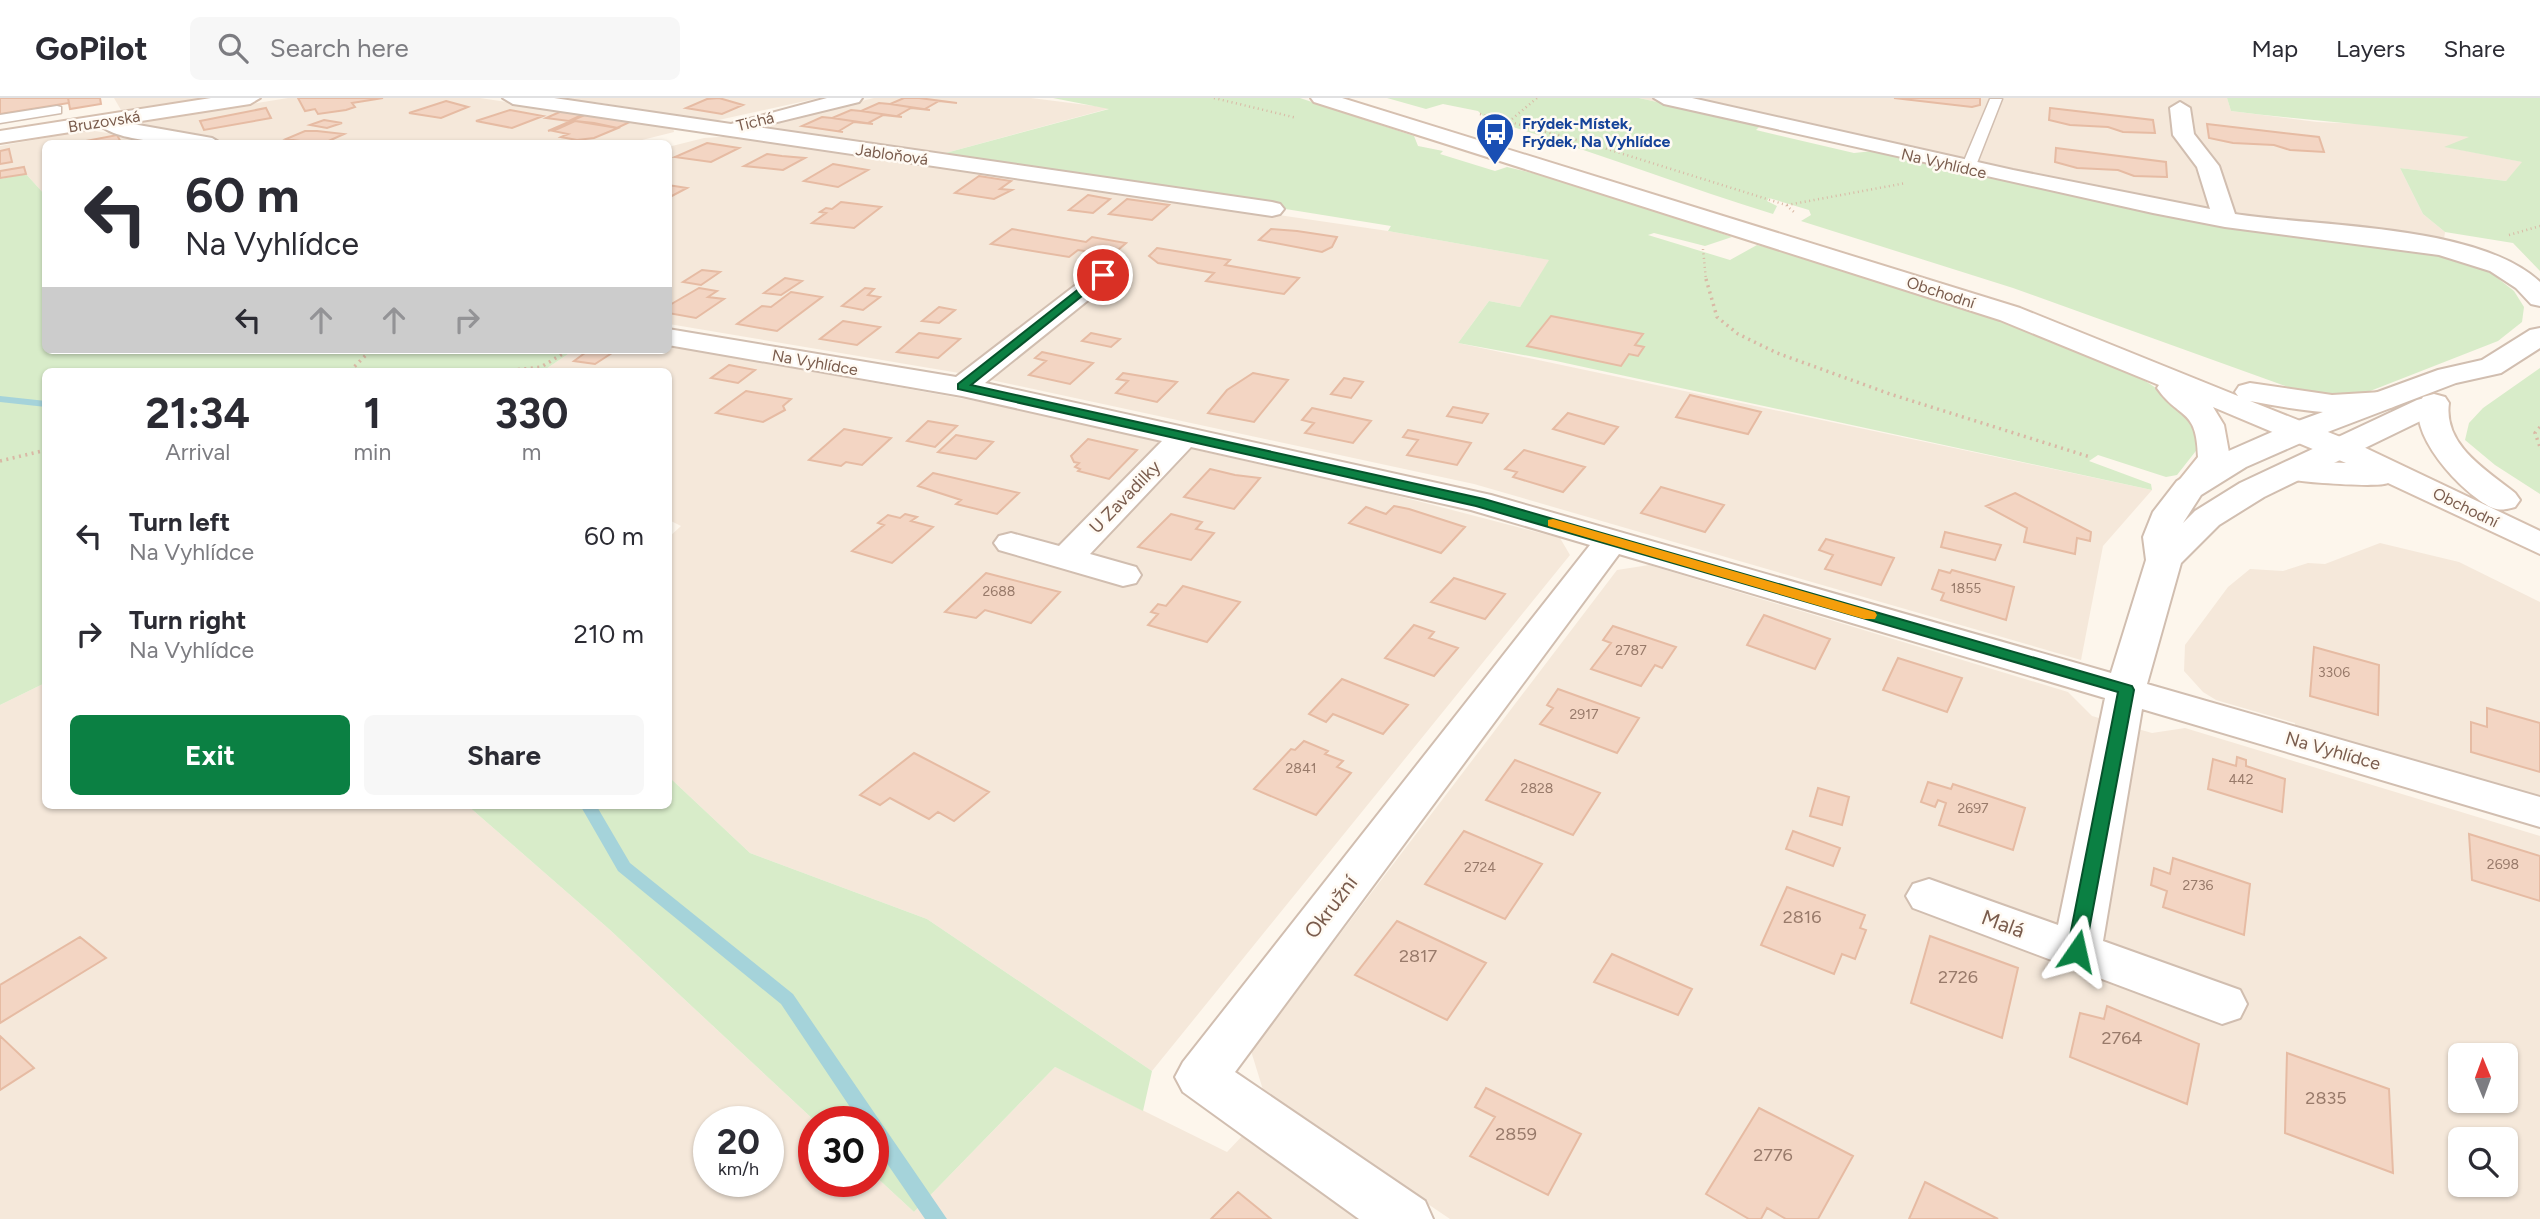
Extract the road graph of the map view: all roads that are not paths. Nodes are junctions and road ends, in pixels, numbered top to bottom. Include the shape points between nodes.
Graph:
1 (250, 98) edge
2 (513, 98) edge
3 (852, 98) edge
4 (1321, 98) edge
5 (1350, 98) edge
6 (1664, 98) edge
7 (1996, 99) edge
8 (2180, 108) dead end
9 (57, 110) dead end
10 (0, 118) edge
11 (106, 121) junction
12 (721, 130) junction
13 (0, 137) edge
14 (190, 140) edge
15 (672, 141) edge
16 (1968, 168) junction
17 (1272, 209) dead end
18 (2225, 220) junction
19 (1103, 275) dead end
20 (2540, 298) edge
21 (2540, 336) edge
22 (672, 338) edge
23 (2136, 363) junction
24 (2491, 367) junction
25 (962, 387) junction
26 (2250, 392) junction
27 (2382, 401) junction
28 (2434, 403) junction
29 (2333, 435) junction
30 (1184, 436) junction
31 (2294, 471) junction
32 (2189, 488) junction
33 (2443, 494) junction
34 (2503, 500) junction
35 (2540, 519) edge
36 (1611, 541) junction
37 (1011, 544) dead end
38 (2540, 544) edge
39 (1066, 559) junction
40 (2164, 560) junction
41 (1123, 575) dead end
42 (2126, 690) junction
43 (2540, 812) edge
44 (1929, 896) dead end
45 (2077, 951) junction
46 (2222, 1004) dead end
47 (1405, 1219) edge

1 - 11 street, Bruzovská
2 - 12 street, Jabloňová
3 - 12 street, Tichá
4 - 23 street, Obchodní via 2010,314
5 - 26 street, Obchodní via 2028,307
6 - 16 street, Na Vyhlídce
7 - 16 lane
8 - 18 street via 2184,135 2208,166
9 - 10 lane
11 - 13 street, Bruzovská
11 - 14 street
12 - 15 street, Tichá
12 - 17 street, Jabloňová
16 - 18 street, Na Vyhlídce
18 - 20 street, Na Vyhlídce via 2470,255 2512,273
19 - 25 street
21 - 24 street
22 - 25 street, Na Vyhlídce
23 - 29 street, Obchodní
23 - 32 street via 2205,414 2214,431 2214,458
24 - 27 street via 2448,376
24 - 28 street via 2476,383
25 - 30 street, Na Vyhlídce
26 - 27 street via 2317,405
26 - 29 street, Obchodní
27 - 29 street
28 - 29 street
28 - 34 street via 2432,427 2445,446
29 - 31 street
29 - 32 street via 2235,460
29 - 33 street, Obchodní
29 - 34 street, Obchodní
30 - 36 street, Na Vyhlídce via 1479,502
30 - 39 street, U Zavadilky
31 - 33 street via 2353,473
31 - 40 street via 2207,518
32 - 40 street via 2170,512 2160,537
33 - 38 street, Obchodní
34 - 35 street, Obchodní
36 - 42 street, Na Vyhlídce
36 - 47 street, Okružní via 1201,1077
37 - 39 street
39 - 41 street
40 - 42 street
42 - 43 street, Na Vyhlídce
42 - 45 street
44 - 45 street, Malá
45 - 46 street, Malá

